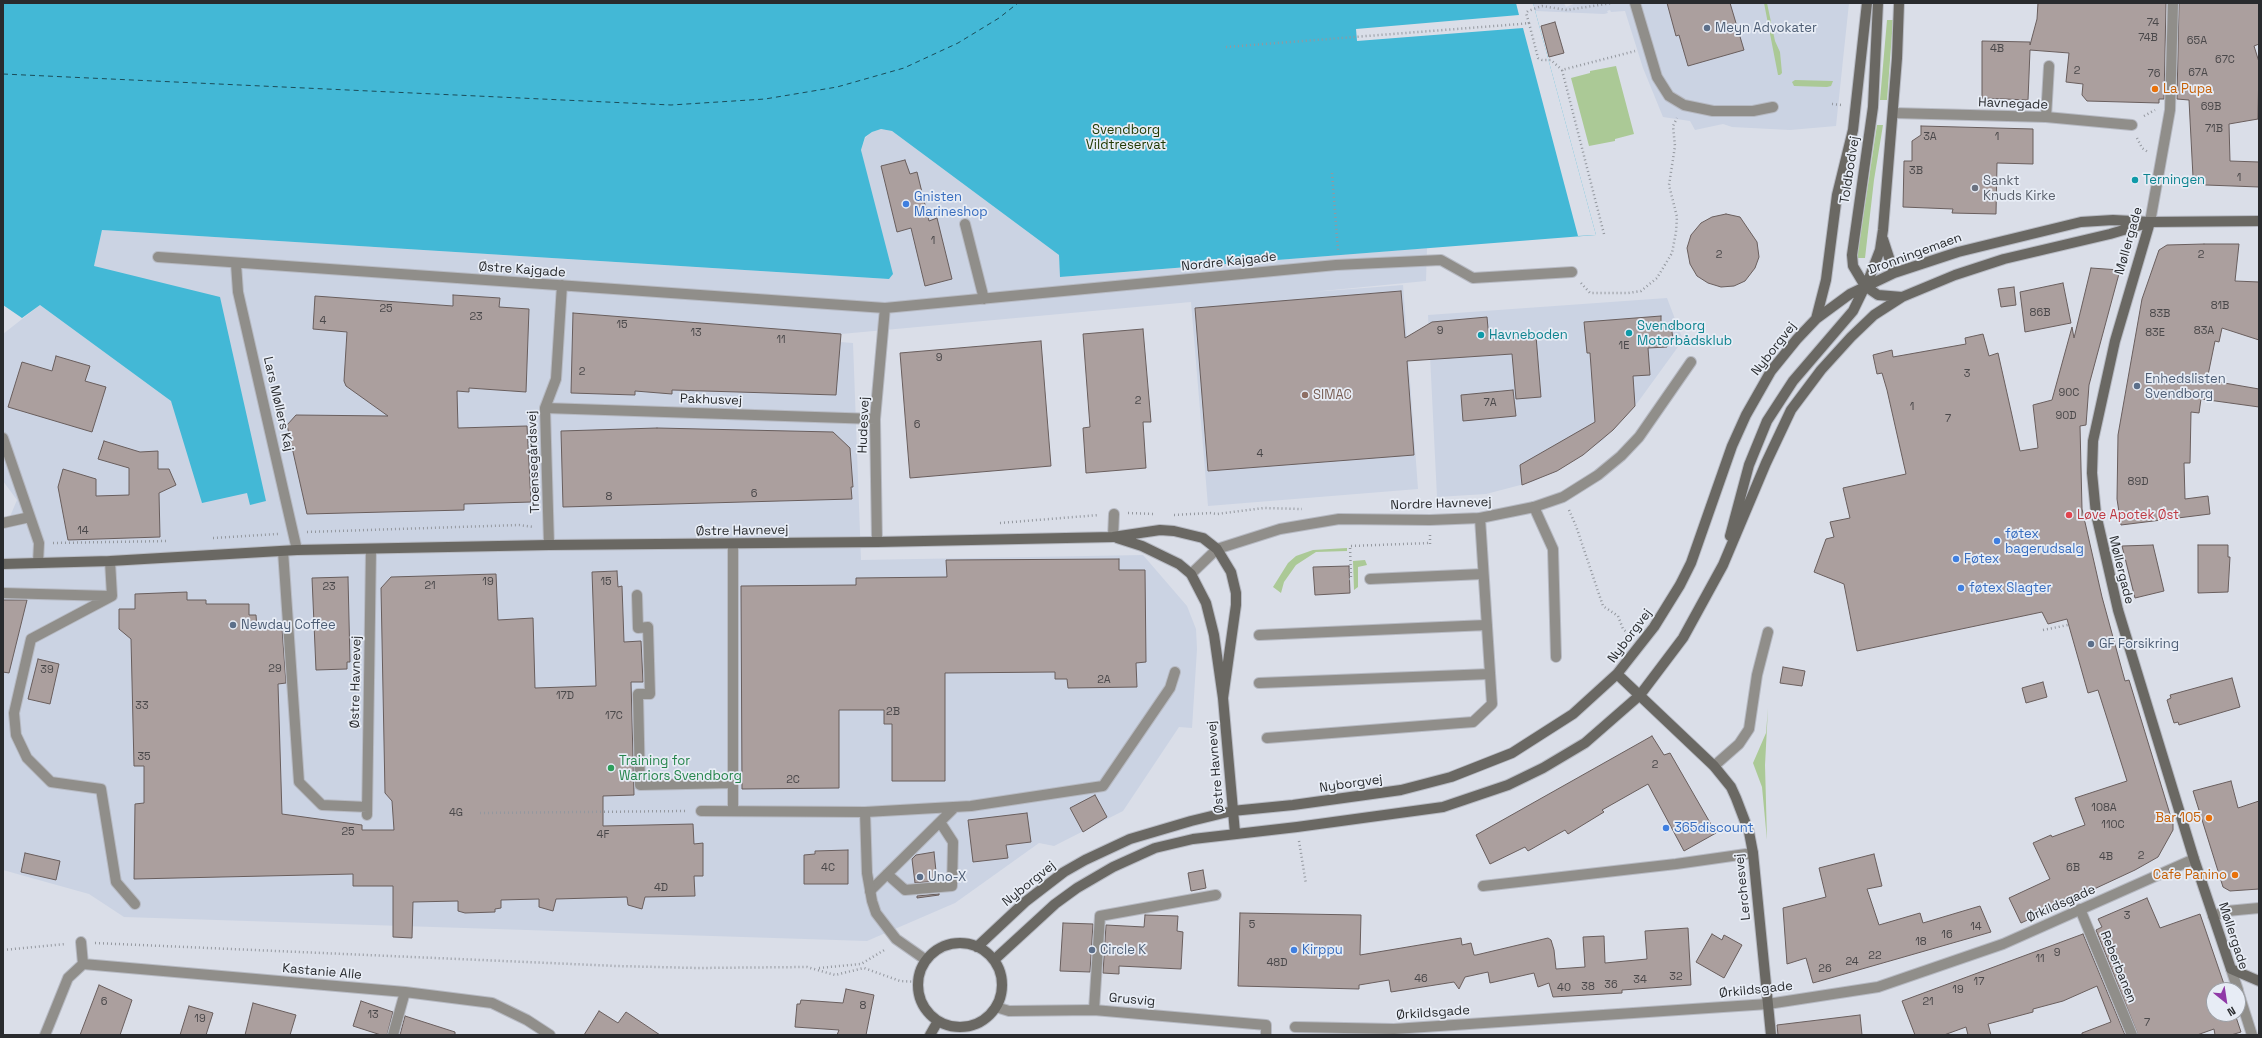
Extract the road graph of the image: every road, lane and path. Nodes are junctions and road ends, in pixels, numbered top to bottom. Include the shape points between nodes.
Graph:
1 (1612, 3) edge
2 (1635, 3) edge
3 (1867, 3) edge
4 (1878, 3) edge
5 (1899, 3) edge
6 (2173, 3) edge
7 (1542, 5) edge
8 (1529, 23) junction
9 (1226, 47) dead end
10 (1648, 47) junction
11 (2048, 66) dead end
12 (1562, 70) junction
13 (1684, 105) junction
14 (1773, 107) dead end
15 (2170, 110) junction
16 (1893, 114) junction
17 (2046, 117) junction
18 (2132, 125) junction
19 (2162, 158) junction
20 (1332, 173) dead end
21 (2259, 221) edge
22 (2150, 222) junction
23 (965, 224) dead end
24 (1604, 234) dead end
25 (1882, 238) junction
26 (1339, 255) dead end
27 (158, 257) dead end
28 (236, 264) junction
29 (1572, 272) joint
30 (1894, 273) junction
31 (562, 285) junction
32 (1865, 286) junction
33 (1902, 297) junction
34 (984, 299) junction
35 (885, 308) junction
36 (1816, 319) junction
37 (1691, 362) dead end
38 (546, 408) junction
39 (875, 419) junction
40 (3, 438) edge
41 (1534, 507) junction
42 (1264, 508) dead end
43 (1114, 514) dead end
44 (1167, 515) dead end
45 (30, 517) junction
46 (1480, 518) junction
47 (3, 523) edge
48 (1576, 526) dead end
49 (1113, 537) junction
50 (877, 542) junction
51 (733, 544) junction
52 (549, 545) junction
53 (1430, 546) dead end
54 (371, 549) junction
55 (1216, 549) junction
56 (297, 550) junction
57 (283, 551) junction
58 (110, 561) junction
59 (38, 563) junction
60 (3, 564) edge
61 (1723, 565) junction
62 (1191, 574) junction
63 (1483, 574) junction
64 (1349, 579) dead end
65 (1370, 579) dead end
66 (3, 593) edge
67 (637, 595) dead end
68 (112, 596) junction
69 (2068, 624) dead end
70 (1487, 625) junction
71 (2043, 630) dead end
72 (1768, 632) dead end
73 (1259, 635) dead end
74 (1642, 644) junction
75 (1556, 657) dead end
76 (1175, 672) dead end
77 (1490, 674) junction
78 (1617, 674) junction
79 (1259, 683) dead end
80 (1640, 695) junction
81 (1223, 698) junction
82 (1268, 738) dead end
83 (1714, 766) junction
84 (733, 783) junction
85 (956, 807) junction
86 (701, 810) joint
87 (733, 811) junction
88 (1232, 811) junction
89 (865, 812) junction
90 (480, 814) dead end
91 (940, 822) junction
92 (1297, 828) junction
93 (1236, 833) junction
94 (1753, 853) junction
95 (2194, 860) junction
96 (887, 874) junction
97 (1306, 884) dead end
98 (1483, 886) dead end
99 (870, 890) junction
100 (1216, 895) dead end
101 (135, 904) dead end
102 (2259, 908) edge
103 (2080, 909) junction
104 (2213, 916) junction
105 (896, 939) junction
106 (81, 942) junction
107 (977, 946) junction
108 (3, 950) edge
109 (926, 960) junction
110 (994, 960) junction
111 (83, 964) junction
112 (817, 969) junction
113 (2231, 969) junction
114 (2259, 981) edge
115 (918, 982) junction
116 (2235, 982) edge
117 (405, 992) junction
118 (1768, 1004) junction
119 (996, 1007) junction
120 (1094, 1010) junction
121 (2246, 1016) edge
122 (938, 1021) junction
123 (1295, 1027) dead end
124 (1266, 1030) edge
125 (45, 1035) edge
126 (393, 1035) edge
127 (550, 1035) edge
128 (930, 1035) edge
129 (1771, 1035) edge
130 (2132, 1035) edge
131 (2252, 1035) edge

1 - 7 path via 1567,10
2 - 10 street
3 - 36 street, Toldbodvej via 1853,130 1838,190 1826,280
4 - 32 street, Toldbodvej via 1873,107 1852,255 1853,266
5 - 16 street
6 - 15 street, Møllergade
7 - 8 path via 1526,13
8 - 9 path
8 - 12 path via 1538,58 1551,60
10 - 12 path
10 - 13 street via 1660,85 1669,96
11 - 17 street
12 - 24 path
13 - 14 street via 1702,110 1727,112
13 - 29 path via 1673,126 1675,146 1670,169 1669,185 1677,217 1676,232 1672,253 1657,278 1641,291 1590,294
15 - 18 path via 2149,112
15 - 19 street, Møllergade
16 - 17 street, Havnegade
16 - 25 street
17 - 18 street, Havnegade
18 - 19 path via 2142,148
19 - 22 street, Møllergade
20 - 26 path
21 - 22 street, Dronningemaen
22 - 30 street, Dronningemaen via 2113,220 2064,225 1958,252
22 - 33 street, Dronningemaen via 2004,259 1955,275
22 - 95 street, Møllergade via 2115,341 2093,441 2092,473 2096,514 2110,585
23 - 34 street
25 - 30 street
25 - 32 street
27 - 28 street, Østre Kajgade
28 - 31 street, Østre Kajgade
28 - 56 street, Lars Møllers Kaj via 238,292
29 - 34 street, Nordre Kajgade via 1473,278 1441,260 1336,265
30 - 32 street, Dronningemaen
31 - 35 street, Østre Kajgade
31 - 38 street, Troensegårdsvej via 556,379
32 - 33 street, Dronningemaen via 1878,295
32 - 36 street, Nyborgvej via 1836,303
32 - 61 street via 1853,311 1793,381 1767,421 1749,465
33 - 61 street via 1874,315 1855,333 1821,370 1791,410
34 - 35 street, Nordre Kajgade
35 - 39 street, Hudesvej
36 - 74 street, Nyborgvej via 1771,371 1746,415 1732,446 1691,564 1667,608
37 - 41 street, Nordre Havnevej via 1639,437 1621,456 1598,476 1563,497
38 - 39 street, Pakhusvej
38 - 52 street, Troensegårdsvej
39 - 50 street, Hudesvej
40 - 45 street
41 - 46 street, Nordre Havnevej
41 - 75 street via 1552,549
42 - 44 path via 1217,514
43 - 49 street
45 - 47 street
45 - 59 street via 39,543
46 - 55 street, Nordre Havnevej via 1339,519 1280,529
46 - 63 street
48 - 74 path via 1603,606 1618,616 1623,628
49 - 50 street, Østre Havnevej
49 - 55 street, Østre Havnevej via 1160,530 1174,531 1202,538
49 - 62 street, Østre Havnevej via 1170,558
50 - 51 street, Østre Havnevej
51 - 52 street, Østre Havnevej
51 - 84 street
52 - 54 street, Østre Havnevej
53 - 64 path via 1430,541 1350,546
54 - 56 street, Østre Havnevej
54 - 57 street, Østre Havnevej via 366,811 322,805 299,782
55 - 62 street, Nordre Havnevej
55 - 81 street, Østre Havnevej via 1231,572 1236,593
56 - 57 street, Østre Havnevej
57 - 58 street, Østre Havnevej
58 - 59 street, Østre Havnevej
58 - 68 street
59 - 60 street, Østre Havnevej
61 - 80 street via 1683,638
62 - 81 street, Østre Havnevej via 1204,597 1210,615
63 - 65 street
63 - 70 street
66 - 68 street
67 - 84 street via 638,628 648,628 650,694 638,694 640,785
68 - 101 street via 31,639 14,714 16,735 27,758 52,782 101,789 116,882
69 - 71 path
70 - 73 street
70 - 77 street
72 - 83 street via 1757,675 1749,729 1739,744
74 - 78 street, Nyborgvej
76 - 85 street via 1170,688 1103,786
77 - 79 street
77 - 82 street via 1492,704 1473,722
78 - 80 street, Lerchesvej
78 - 88 street, Nyborgvej via 1573,714 1530,743 1493,762 1458,775 1401,790
80 - 83 street, Lerchesvej
80 - 92 street via 1606,726 1564,757 1486,794 1443,807
81 - 88 street, Østre Havnevej
83 - 94 street, Lerchesvej via 1736,798 1749,832
84 - 87 street
85 - 89 street
85 - 91 street
86 - 87 street
86 - 90 path
87 - 89 street
88 - 93 street, Østre Havnevej
88 - 107 street, Nyborgvej via 1191,820 1130,839 1085,860 1042,888
89 - 99 street
91 - 96 street
91 - 96 street via 953,842 952,886 905,890
92 - 93 street
92 - 97 path
93 - 110 street via 1155,848 1108,869 1054,904
94 - 98 street
94 - 118 street, Lerchesvej
95 - 103 street, Ørkildsgade
95 - 104 street, Møllergade
96 - 99 street
99 - 105 street via 876,913
100 - 120 street via 1100,916
102 - 104 street via 2227,911
103 - 118 street, Ørkildsgade via 2003,944 1878,987
103 - 130 street, Reberbanen
104 - 113 street, Møllergade
105 - 109 street
105 - 112 path via 886,950 864,963
106 - 108 path
106 - 111 street
106 - 112 path via 617,966
107 - 109 street via 955,943 934,952
107 - 110 street
109 - 115 street
110 - 119 street via 1000,971 1002,983
111 - 117 street, Kastanie Alle
111 - 125 street via 68,978
112 - 115 path via 838,975 861,968 900,981
113 - 114 street
113 - 116 street, Møllergade
115 - 122 street via 918,994 922,1005
117 - 126 street
117 - 127 street, Kastanie Alle via 492,1003 527,1020
118 - 123 street, Ørkildsgade via 1394,1029
118 - 129 street, Lerchesvej
119 - 120 street, Grusvig via 1009,1011
119 - 122 street via 985,1019 970,1026 959,1027
120 - 124 street, Grusvig
121 - 131 street, Møllergade
122 - 128 street

